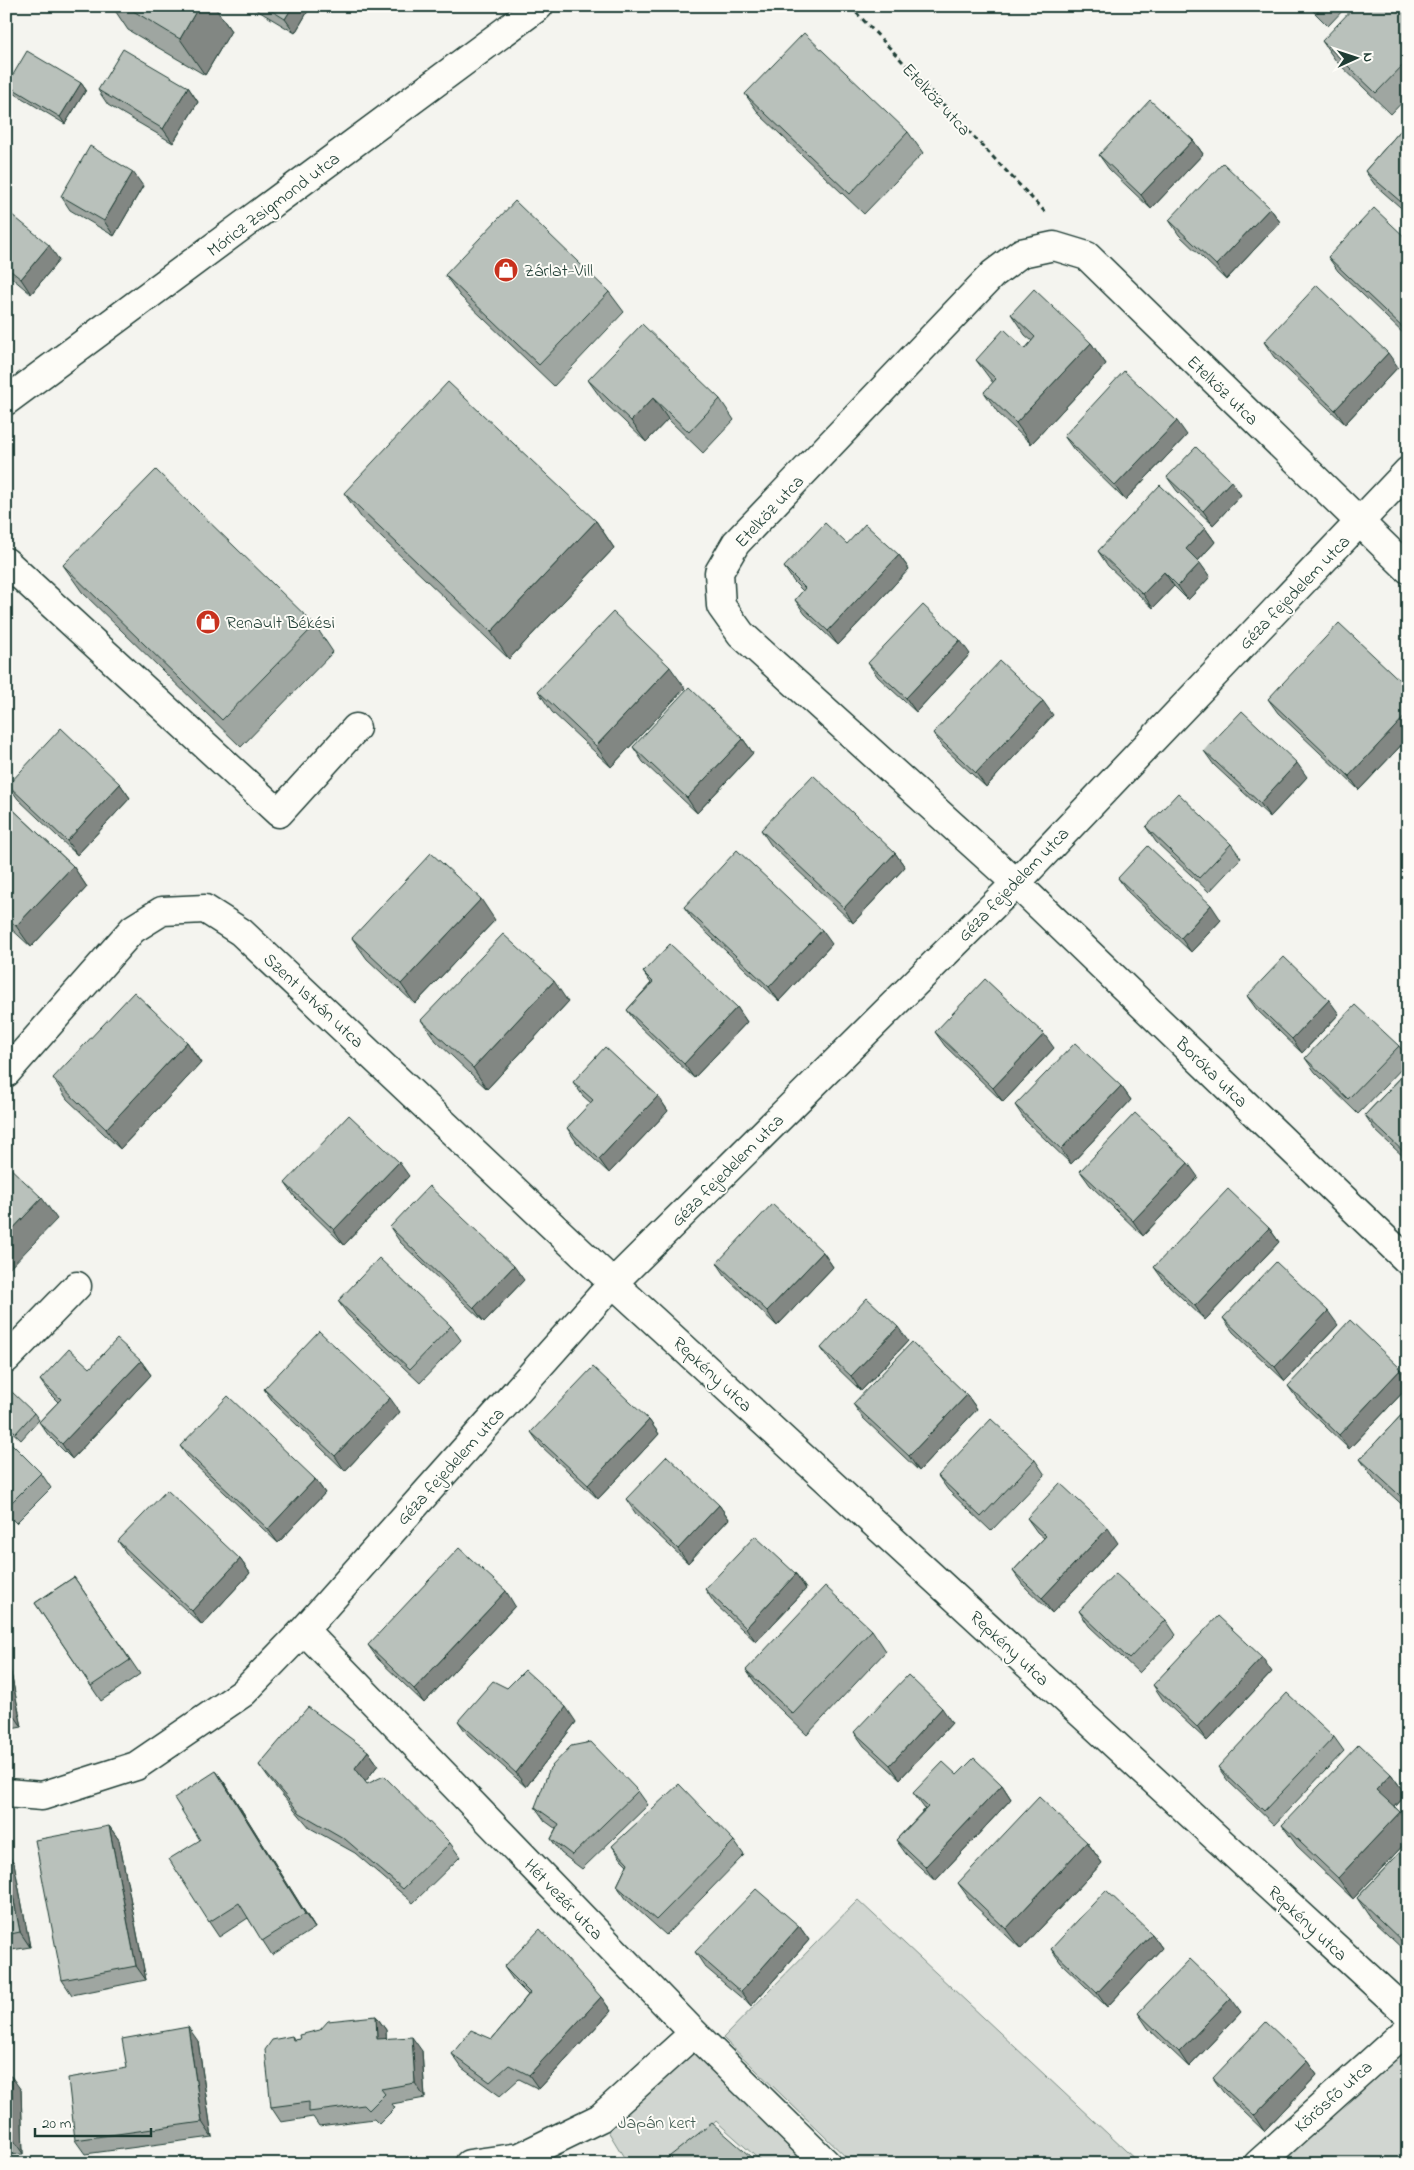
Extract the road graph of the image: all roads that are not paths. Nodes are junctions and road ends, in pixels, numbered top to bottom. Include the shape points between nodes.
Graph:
1 (539, 6) edge
2 (6, 401) edge
3 (1408, 471) edge
4 (1359, 524) junction
5 (6, 562) edge
6 (1408, 569) edge
7 (356, 728) dead end
8 (1016, 883) junction
9 (6, 1073) edge
10 (1408, 1261) edge
11 (613, 1283) junction
12 (77, 1286) dead end
13 (6, 1359) edge
14 (304, 1630) junction
15 (6, 1793) edge
16 (1408, 2014) edge
17 (1408, 2029) edge
18 (694, 2034) junction
19 (469, 2164) edge
20 (827, 2164) edge
21 (1258, 2164) edge

1 - 2 street, Móricz Zsigmond utca
3 - 4 street, Géza fejedelem utca
4 - 6 street, Etelköz utca
4 - 8 street, Géza fejedelem utca
4 - 8 street, Etelköz utca via 1087,256 1054,246 1020,254 993,274 736,544 719,572 721,606 740,634
5 - 7 street via 279,813
8 - 10 street, Boróka utca
8 - 11 street, Géza fejedelem utca
9 - 11 street, Szent István utca via 134,929 162,911 205,908 241,932
11 - 14 street, Géza fejedelem utca
11 - 16 street, Repkény utca
12 - 13 street
14 - 15 street, Géza fejedelem utca via 244,1693 136,1766 42,1796
14 - 18 street, Hét vezér utca
17 - 21 street, Körösfő utca
18 - 19 street via 600,2118 520,2157
18 - 20 street, Hét vezér utca

